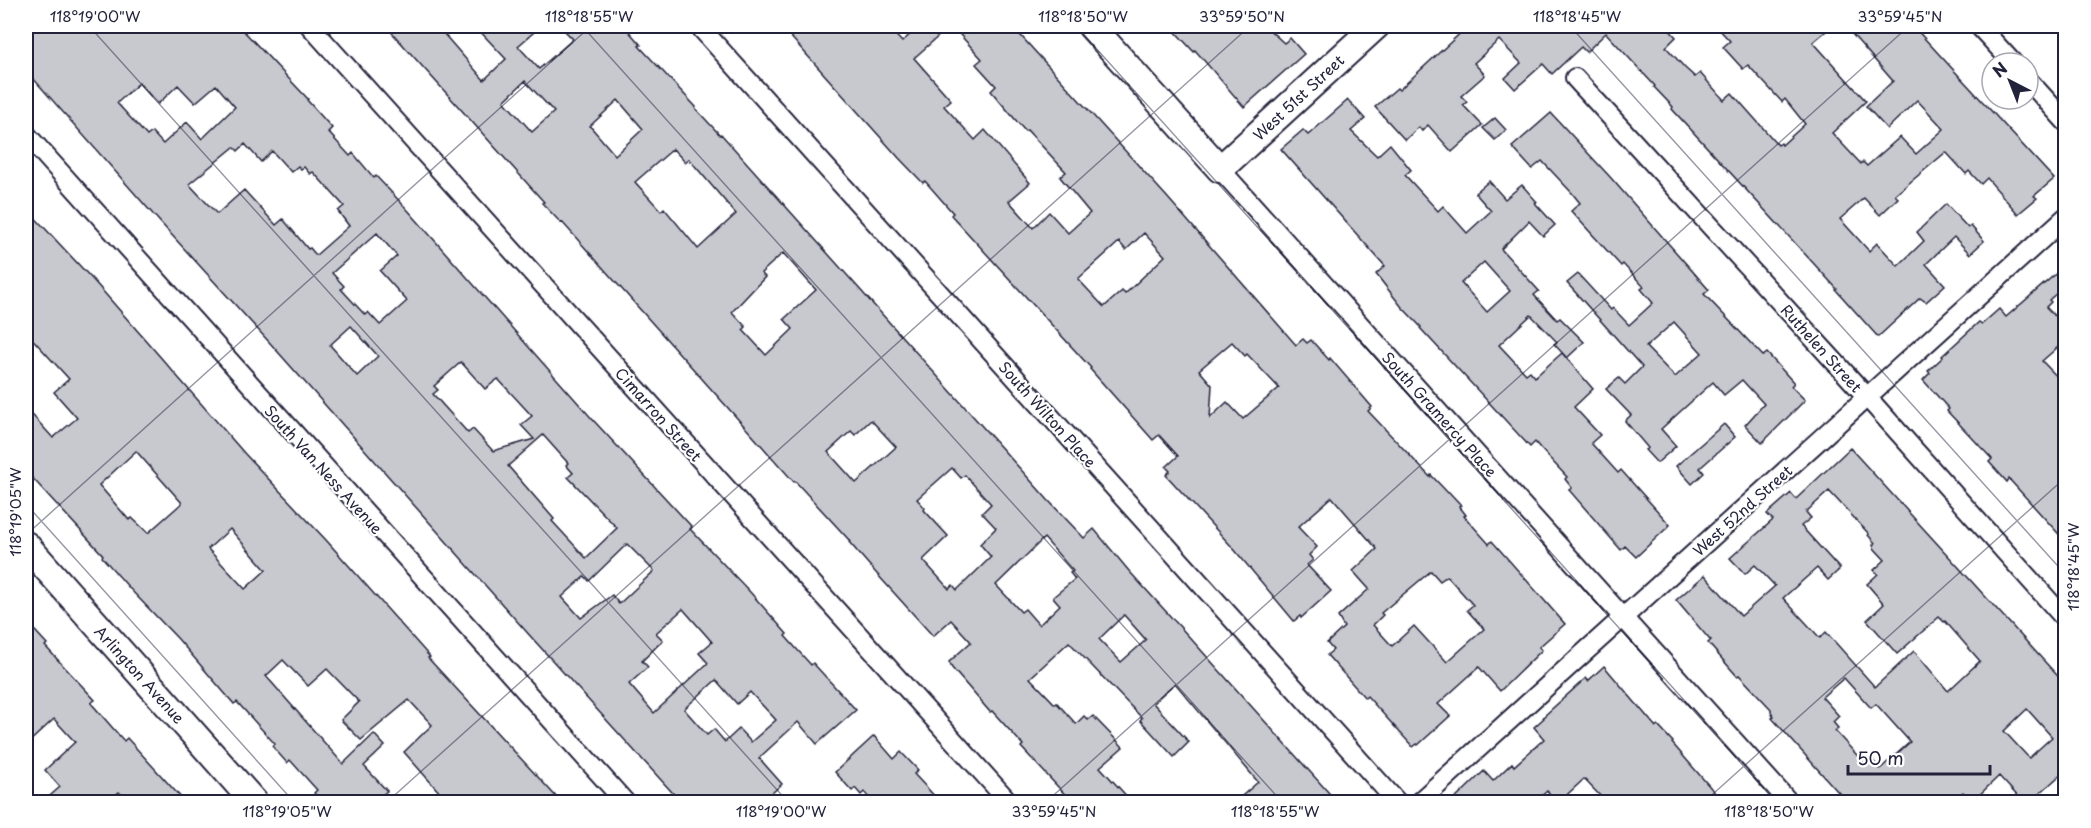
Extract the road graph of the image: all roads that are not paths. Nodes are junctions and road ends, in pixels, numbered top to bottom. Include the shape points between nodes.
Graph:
1 (310, 26) edge
2 (699, 26) edge
3 (1091, 26) edge
4 (1376, 26) edge
5 (1979, 26) edge
6 (2002, 51) edge
7 (1575, 78) dead end
8 (2040, 93) edge
9 (2066, 122) edge
10 (26, 134) edge
11 (1220, 169) junction
12 (2066, 217) edge
13 (1867, 397) junction
14 (26, 545) edge
15 (1622, 617) junction
16 (2066, 620) edge
17 (254, 802) edge
18 (625, 802) edge
19 (1009, 802) edge
20 (1397, 802) edge
21 (1419, 802) edge
22 (1789, 802) edge

1 - 19 street, Cimarron Street
2 - 20 street, South Wilton Place
3 - 11 street, South Gramercy Place
4 - 11 street, West 51st Street
5 - 6 street
7 - 13 street, Ruthelen Street
8 - 9 street
10 - 18 street, South Van Ness Avenue
11 - 15 street, South Gramercy Place
12 - 13 street, West 52nd Street
13 - 15 street, West 52nd Street
13 - 16 street, Ruthelen Street
14 - 17 street, Arlington Avenue
15 - 21 street, West 52nd Street
15 - 22 street, South Gramercy Place

